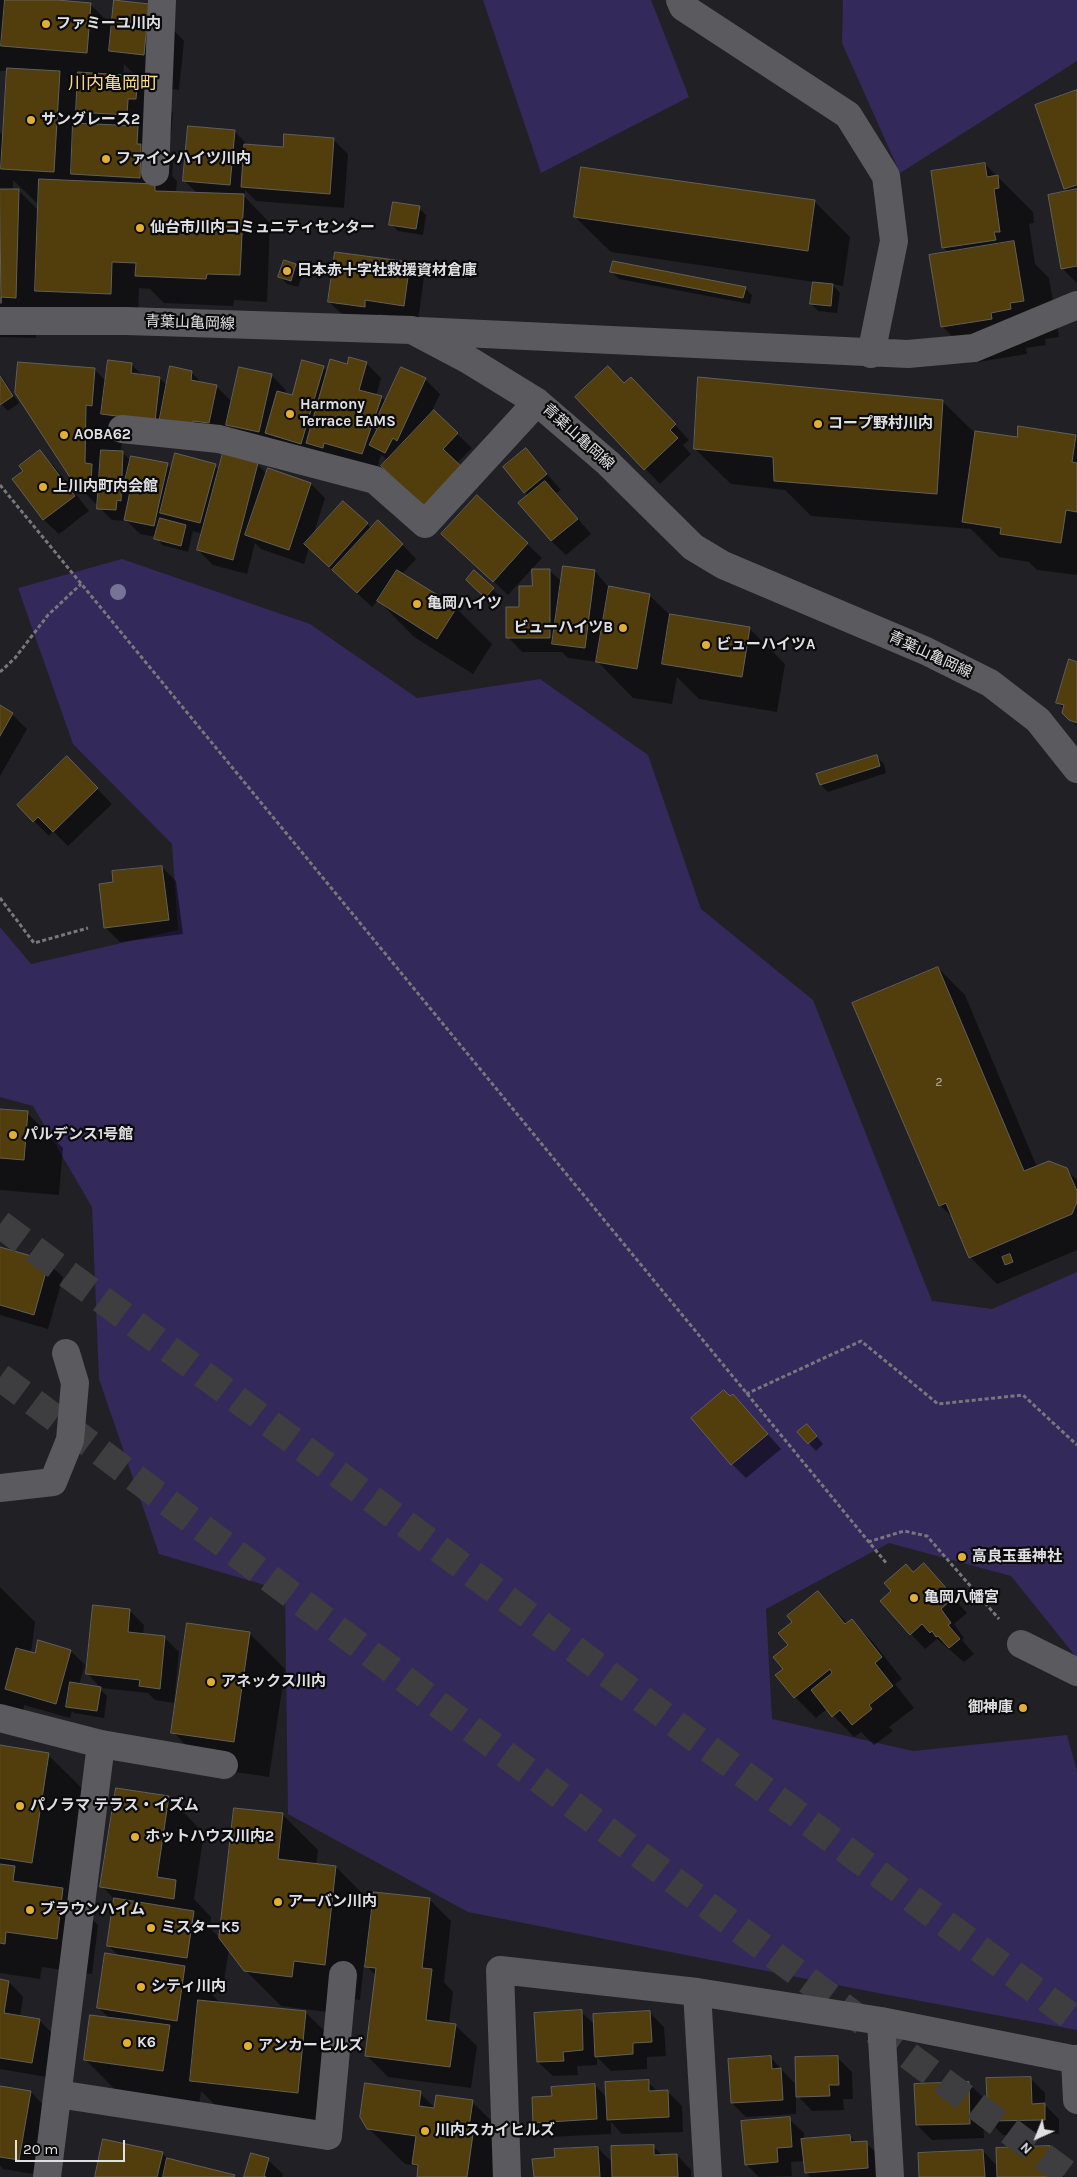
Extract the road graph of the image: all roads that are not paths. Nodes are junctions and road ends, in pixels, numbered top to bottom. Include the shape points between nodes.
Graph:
1 (162, 0) edge
2 (680, 0) edge
3 (155, 172) dead end
4 (1077, 305) edge
5 (0, 320) edge
6 (412, 330) junction
7 (871, 354) junction
8 (538, 402) junction
9 (122, 429) dead end
10 (1077, 770) edge
11 (66, 1353) dead end
12 (0, 1488) edge
13 (1021, 1644) road end
14 (1077, 1672) edge
15 (0, 1718) edge
16 (101, 1744) junction
17 (224, 1765) dead end
18 (343, 1975) dead end
19 (696, 1992) junction
20 (880, 2021) junction
21 (1076, 2060) edge
22 (58, 2094) junction
23 (1077, 2100) edge
24 (46, 2177) edge
25 (507, 2177) edge
26 (708, 2177) edge
27 (890, 2177) edge

1 - 3 street
2 - 7 street via 682,7 848,115 886,176 894,241
4 - 7 street via 974,348
5 - 6 street, 青葉山亀岡線
6 - 7 street
6 - 8 street, 青葉山亀岡線
8 - 9 street via 425,524 376,480 218,439
8 - 10 street, 青葉山亀岡線 via 608,463 693,547 723,565 926,651 990,683 1038,720
11 - 12 street via 76,1384 70,1440 53,1482
13 - 14 street
15 - 16 street
16 - 17 street
16 - 22 street
18 - 22 street via 328,2136
19 - 20 street
19 - 25 street via 500,1970
19 - 26 street
20 - 21 street
20 - 27 street
21 - 23 street
22 - 24 street

